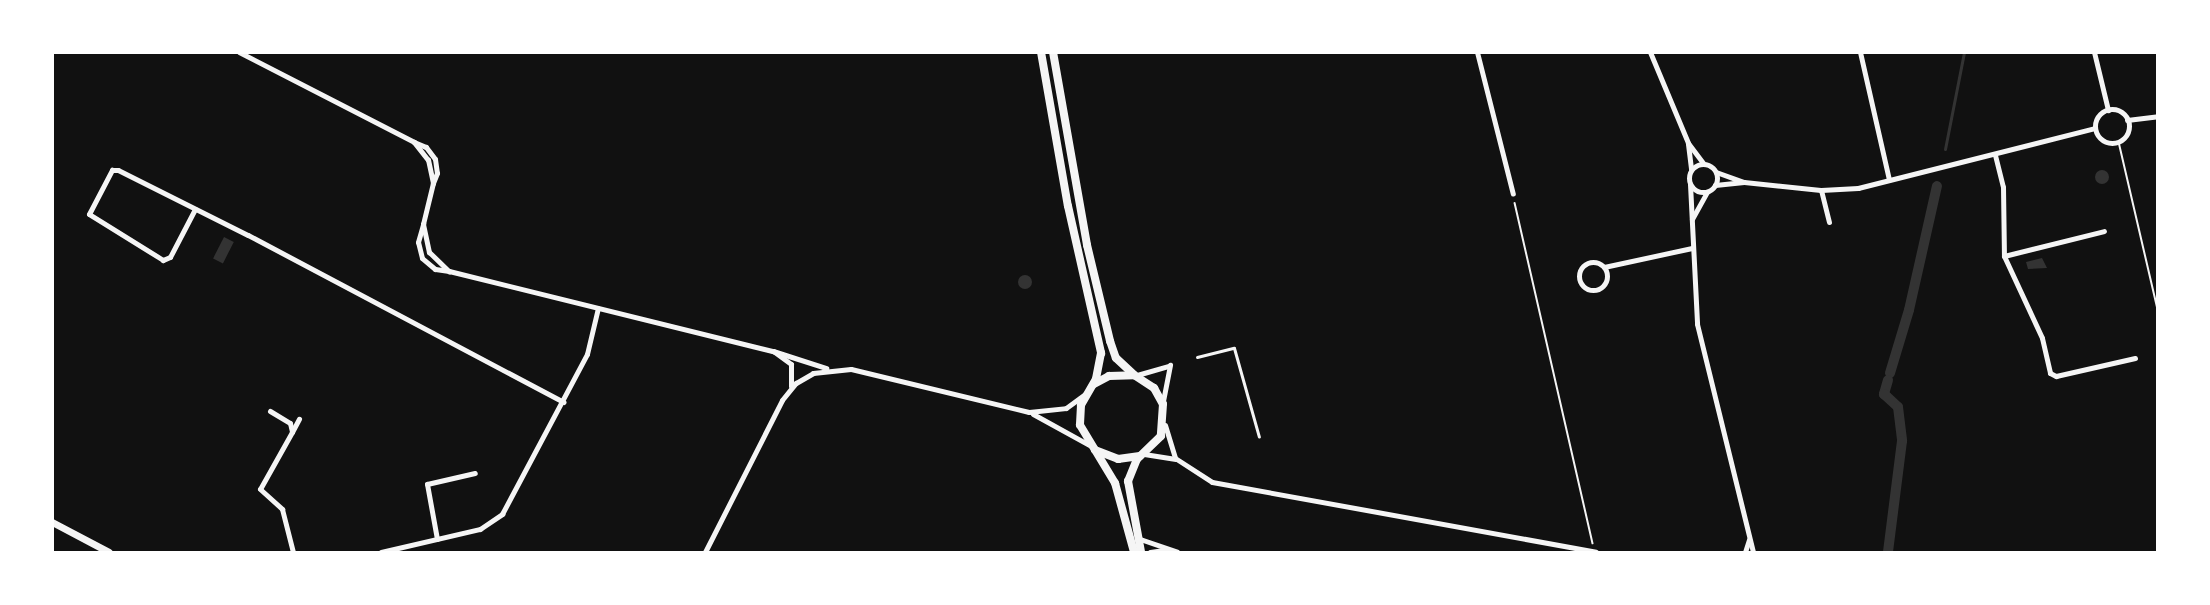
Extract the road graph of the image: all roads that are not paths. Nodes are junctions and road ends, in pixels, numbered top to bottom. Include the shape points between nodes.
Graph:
1 (239, 52) edge
2 (1041, 52) edge
3 (1053, 52) edge
4 (1476, 52) edge
5 (1650, 52) edge
6 (1860, 52) edge
7 (2094, 52) edge
8 (2108, 110) junction
9 (2157, 116) edge
10 (2127, 120) junction
11 (2095, 128) junction
12 (1688, 143) junction
13 (1995, 155) junction
14 (1703, 163) junction
15 (1691, 170) junction
16 (1716, 172) junction
17 (1889, 180) junction
18 (1744, 182) junction
19 (1690, 184) junction
20 (1715, 185) junction
21 (1821, 190) junction
22 (1707, 192) junction
23 (1513, 194) road end
24 (195, 208) junction
25 (1691, 221) junction
26 (1829, 222) dead end
27 (2104, 231) dead end
28 (1692, 248) junction
29 (2004, 256) junction
30 (1604, 267) junction
31 (598, 308) junction
32 (773, 351) junction
33 (1197, 357) dead end
34 (2135, 358) dead end
35 (804, 362) junction
36 (833, 368) junction
37 (793, 369) junction
38 (1134, 375) junction
39 (806, 376) junction
40 (1089, 389) junction
41 (787, 393) junction
42 (563, 402) junction
43 (1163, 404) junction
44 (270, 411) dead end
45 (1029, 412) junction
46 (299, 419) dead end
47 (1165, 424) junction
48 (292, 432) junction
49 (1259, 437) dead end
50 (1092, 447) junction
51 (1143, 454) junction
52 (1177, 459) junction
53 (475, 473) dead end
54 (52, 522) edge
55 (1748, 530) junction
56 (1136, 532) junction
57 (438, 539) junction
58 (1150, 545) junction
59 (1136, 550) edge
60 (1165, 550) junction
61 (109, 552) edge
62 (293, 552) edge
63 (381, 552) edge
64 (705, 552) edge
65 (1152, 552) edge
66 (1177, 552) edge
67 (1596, 552) edge
68 (1744, 552) edge
69 (1753, 552) edge

1 - 31 street via 424,145 434,157 437,171 418,239 422,258 435,269
2 - 40 main road via 1068,206 1101,353
3 - 38 main road via 1110,341 1116,358
4 - 23 street
5 - 12 street
6 - 17 street
7 - 8 street
8 - 10 street via 2118,111
8 - 11 street via 2097,118
9 - 10 street
10 - 11 street via 2128,130 2119,142 2103,141
11 - 13 street
12 - 14 street
12 - 15 street
13 - 17 street
13 - 29 street via 2003,187
14 - 15 street
14 - 16 street
15 - 19 street
16 - 18 street
16 - 20 street
17 - 21 street via 1858,188
18 - 20 street
18 - 21 street
19 - 22 street via 1699,192
19 - 25 street
20 - 22 street
21 - 26 street
22 - 25 street
24 - 24 street via 112,170 89,214 163,260 170,257
24 - 42 street
25 - 28 street
27 - 29 street
28 - 30 street
28 - 55 street via 1697,328
29 - 34 street via 2042,338 2050,373 2056,376
30 - 30 street via 1591,262 1583,266 1579,274 1583,286 1595,290 1604,286
31 - 32 street
31 - 42 street via 589,350
32 - 35 street via 786,352
32 - 37 street via 788,359
33 - 49 lane via 1234,348
35 - 36 street
35 - 39 street via 810,368
36 - 39 street
36 - 45 street
37 - 39 street via 799,376
37 - 41 street
38 - 40 main road via 1109,376
38 - 43 main road via 1154,387
38 - 43 street via 1170,365 1162,392
39 - 41 street
40 - 45 street via 1066,408
40 - 50 main road via 1079,418
41 - 64 street
42 - 57 street via 502,514 480,529
43 - 47 main road
44 - 48 street via 290,423
45 - 50 street
46 - 48 street
47 - 51 main road via 1157,442
47 - 52 street
48 - 62 street via 260,489 282,509
50 - 51 main road via 1118,459
50 - 59 main road via 1115,483
51 - 52 street via 1151,452
51 - 56 main road via 1128,481
52 - 67 street via 1203,478 1222,485
53 - 57 street via 427,484
54 - 61 street
55 - 68 street
55 - 69 street
56 - 58 street
56 - 59 main road
57 - 63 street
58 - 59 street
58 - 60 street
60 - 65 street
60 - 66 street

